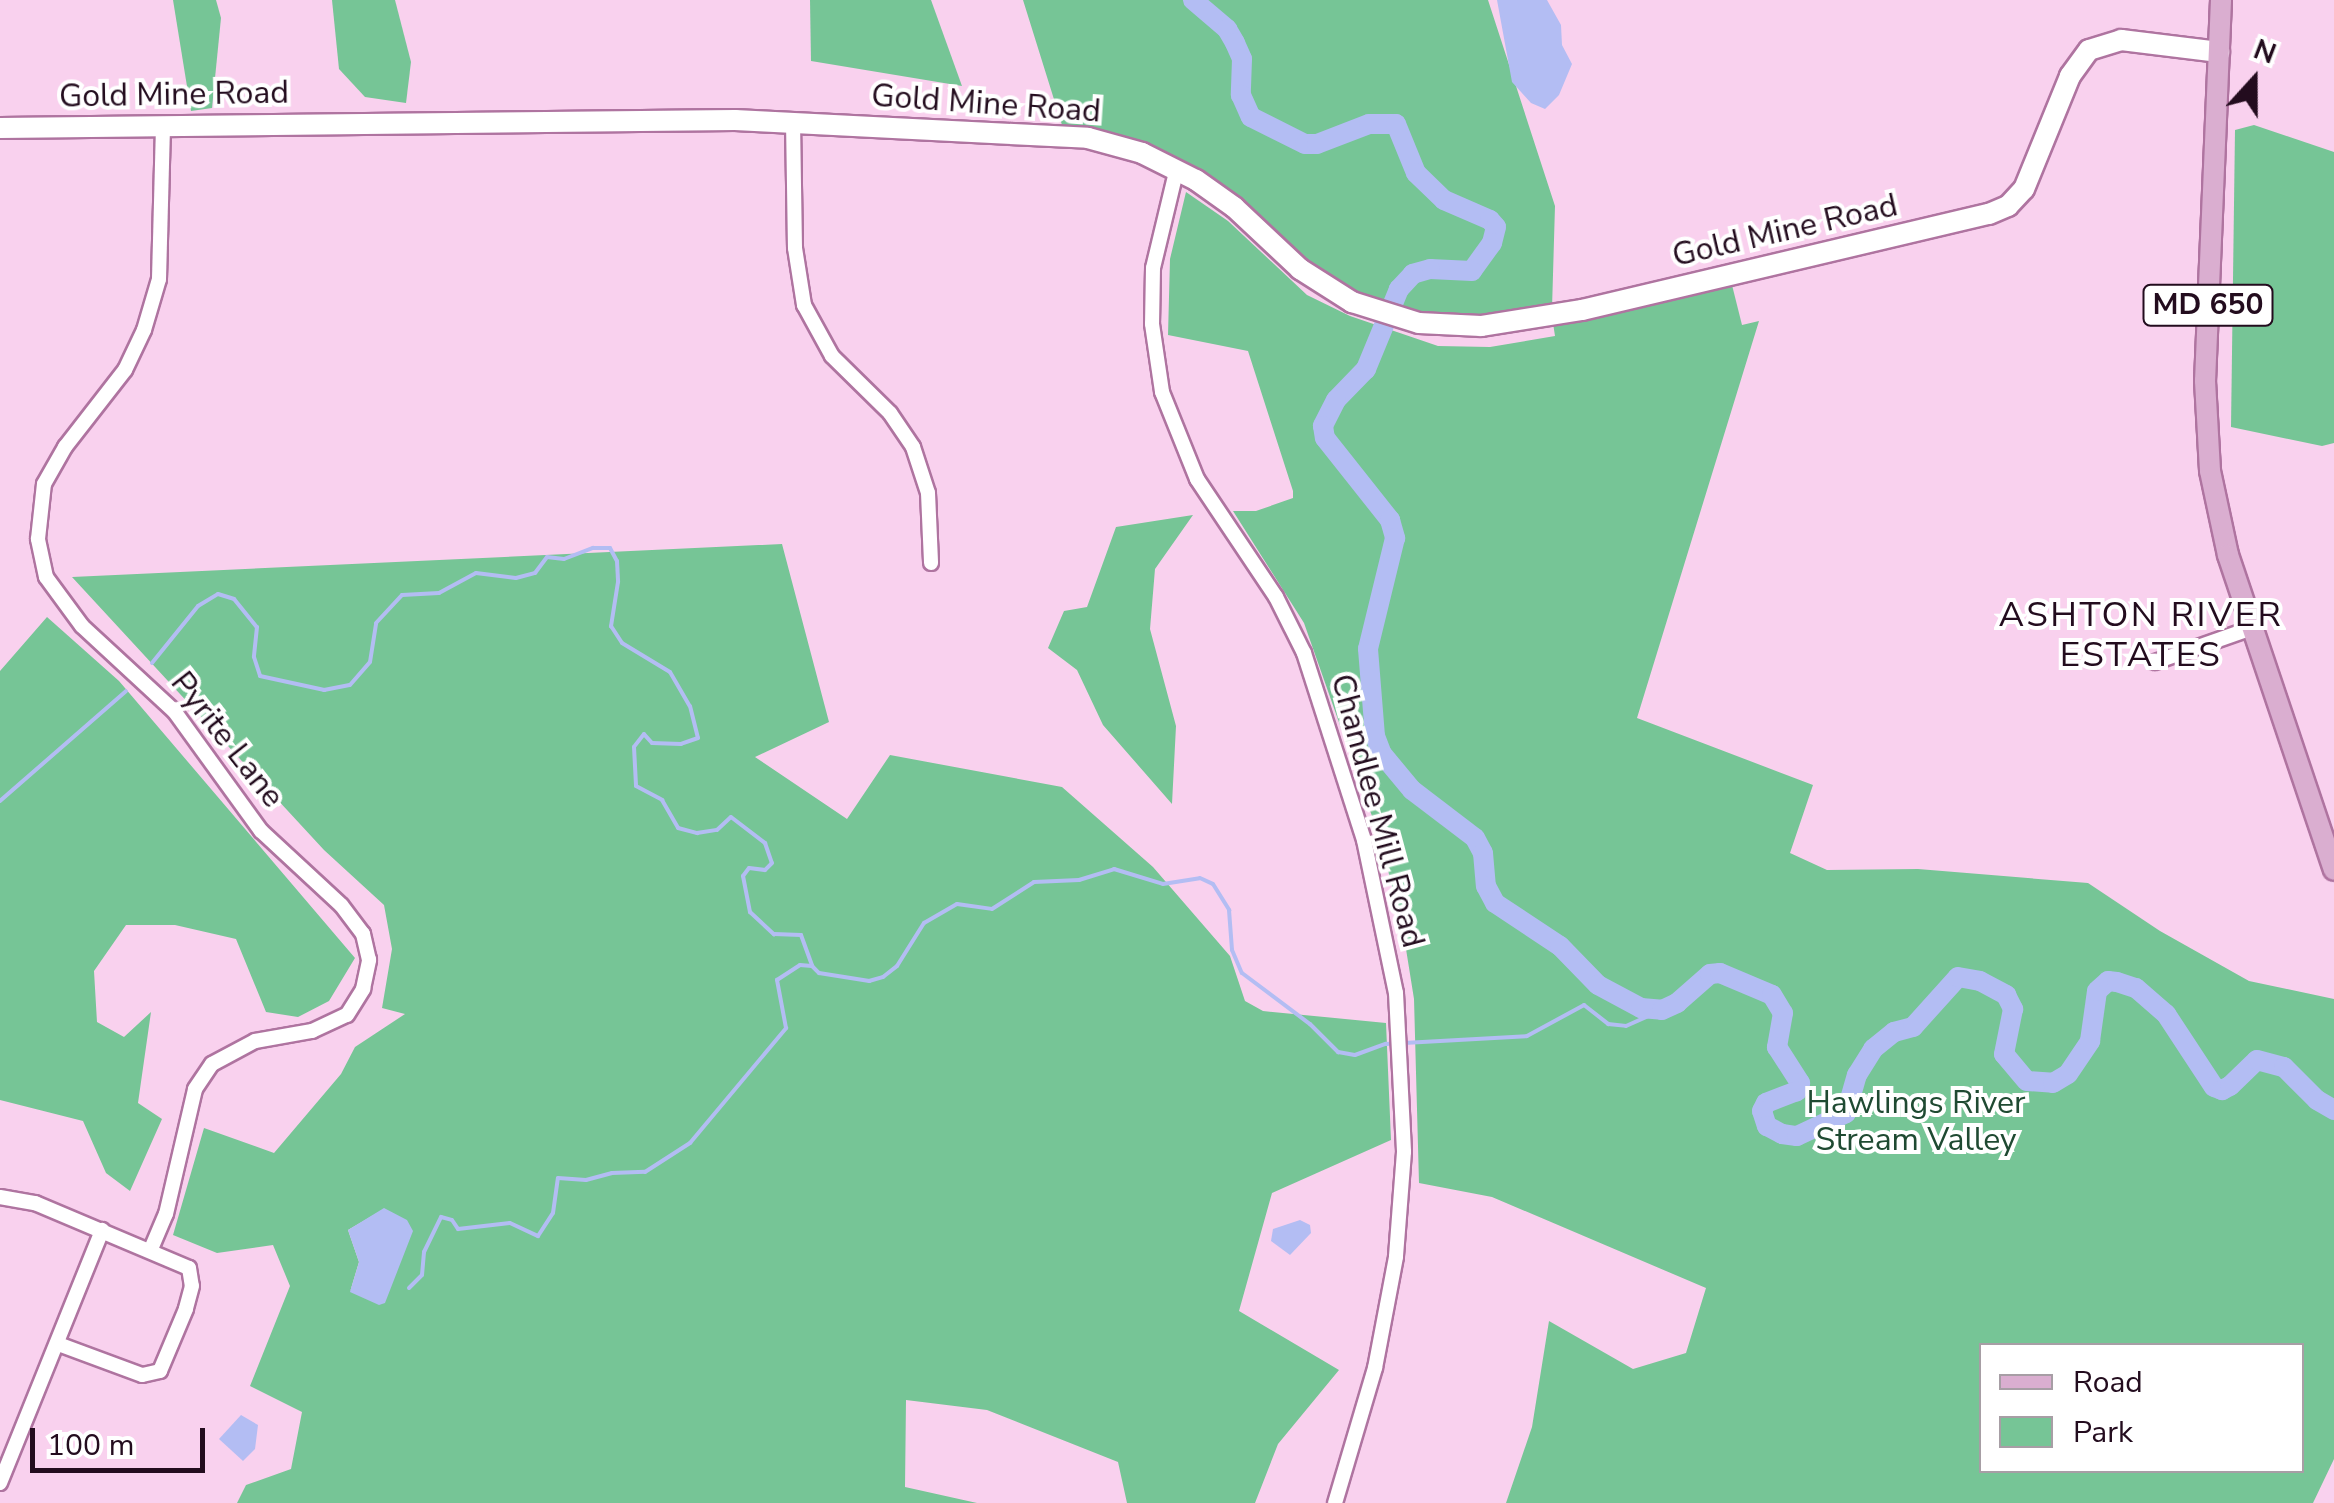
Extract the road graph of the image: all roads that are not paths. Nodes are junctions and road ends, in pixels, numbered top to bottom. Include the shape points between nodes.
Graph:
1 (2222, 0) edge
2 (2219, 52) junction
3 (793, 120) junction
4 (162, 126) junction
5 (0, 128) edge
6 (1177, 168) junction
7 (931, 562) dead end
8 (2252, 628) junction
9 (2155, 662) dead end
10 (2334, 870) edge
11 (0, 1197) edge
12 (102, 1230) junction
13 (151, 1249) junction
14 (58, 1344) junction
15 (0, 1483) edge
16 (1335, 1503) edge

1 - 2 main road, MD 650
2 - 6 street, Gold Mine Road via 2121,40 2089,50 2070,76 2024,189 1989,214 1550,317 1461,327 1368,309 1316,282 1234,207
2 - 8 main road, MD 650 via 2206,427 2220,522
3 - 4 street, Gold Mine Road
3 - 6 street, Gold Mine Road via 1088,138
3 - 7 street via 795,248 804,306 832,356 890,413 913,447 928,493
4 - 5 street, Gold Mine Road
4 - 13 street, Pyrite Lane via 159,279 126,370 44,484 39,513 46,577 69,611 156,692 262,830 341,905 363,934 369,960 347,1015 312,1031 255,1040 212,1064 195,1088 166,1214
6 - 16 street, Chandlee Mill Road via 1153,268 1153,341 1162,392 1197,479 1286,614 1308,665 1378,894 1400,1032 1404,1152 1392,1283
8 - 9 street
8 - 10 main road, MD 650
11 - 12 street via 35,1203
12 - 13 street
12 - 14 street
13 - 14 street via 189,1268 192,1286 160,1372 142,1375
14 - 15 street

